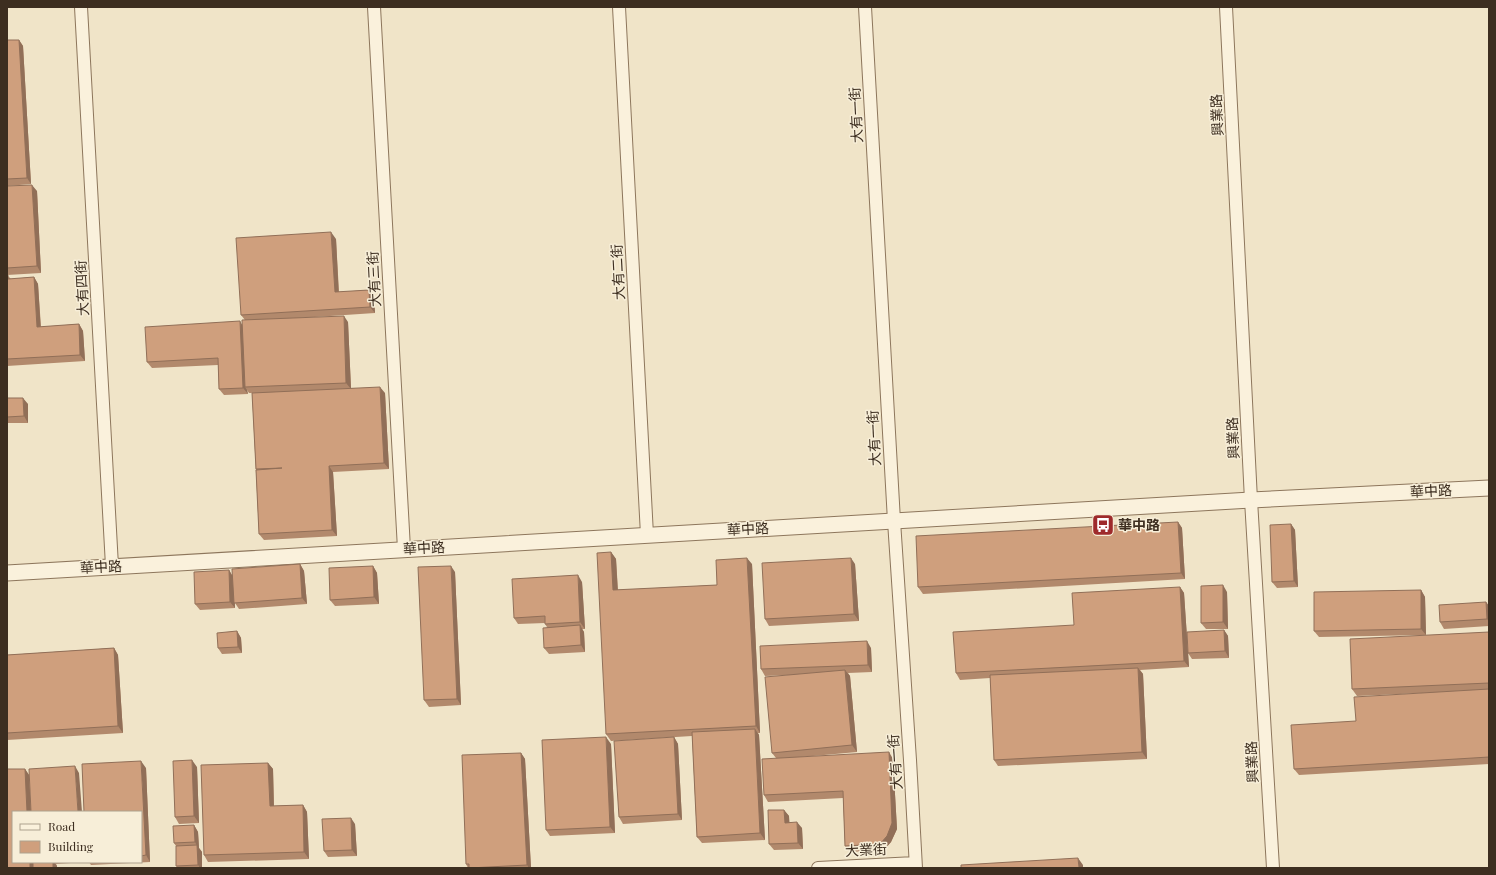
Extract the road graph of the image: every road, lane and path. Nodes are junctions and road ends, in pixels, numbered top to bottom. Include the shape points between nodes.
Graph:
1 (81, 7) edge
2 (374, 7) edge
3 (620, 7) edge
4 (865, 7) edge
5 (1226, 7) edge
6 (1489, 488) edge
7 (1251, 500) junction
8 (894, 521) junction
9 (647, 535) junction
10 (404, 550) junction
11 (112, 566) junction
12 (7, 573) edge
13 (916, 865) edge
14 (818, 868) edge
15 (1273, 868) edge

1 - 11 street, 大有四街
2 - 10 street, 大有三街
3 - 9 street, 大有二街
4 - 8 street, 大有一街
5 - 7 street, 興業路
6 - 7 street, 華中路
7 - 8 street, 華中路
7 - 15 street, 興業路
8 - 9 street, 華中路
8 - 13 street, 大有一街
9 - 10 street, 華中路
10 - 11 street, 華中路
11 - 12 street, 華中路
13 - 14 street, 大業街

